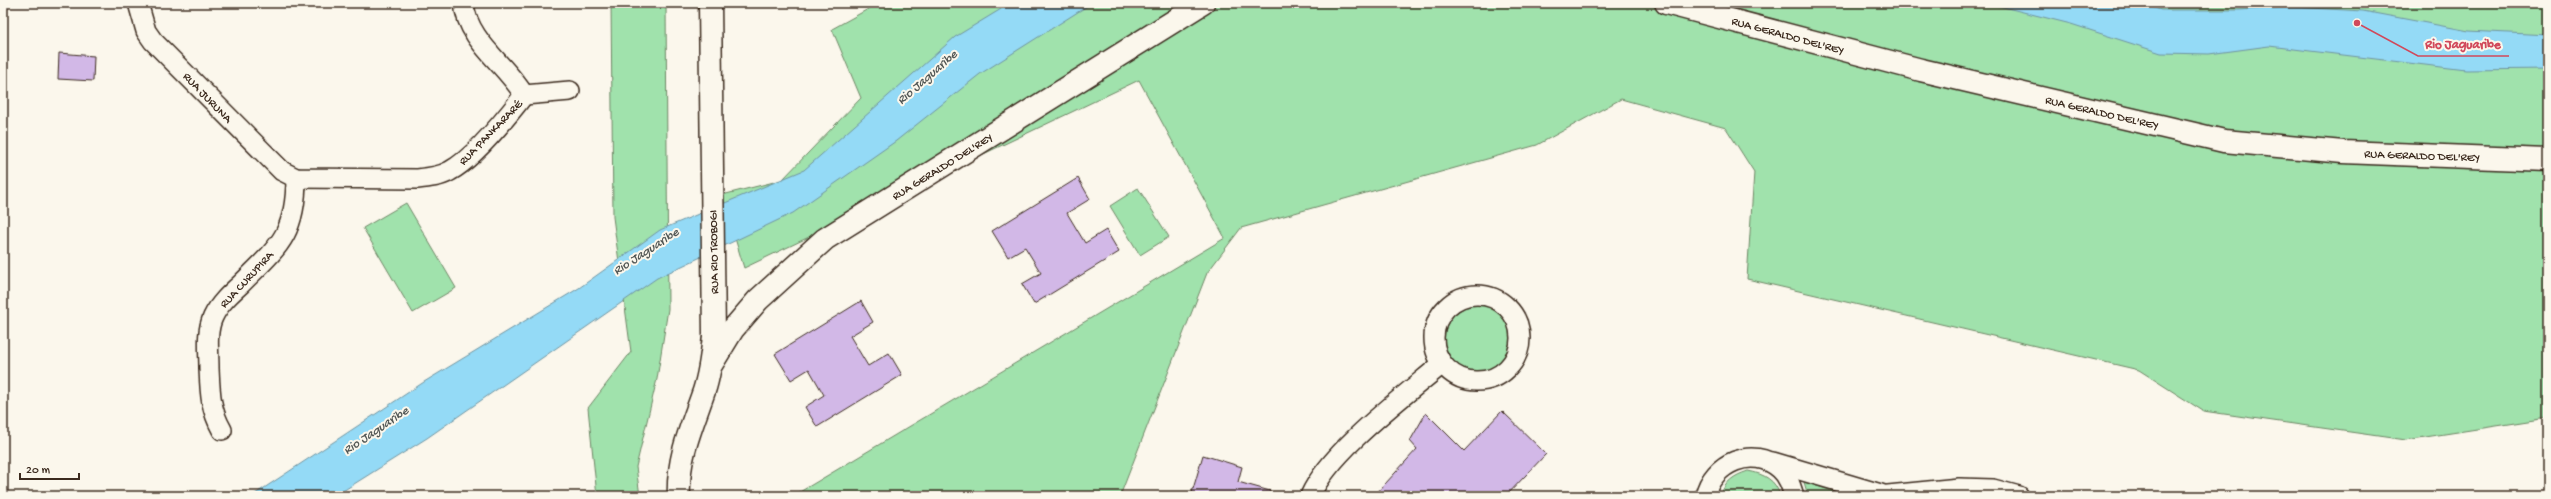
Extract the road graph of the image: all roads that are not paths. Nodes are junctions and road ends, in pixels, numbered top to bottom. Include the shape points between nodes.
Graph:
1 (138, 3) edge
2 (464, 3) edge
3 (710, 3) edge
4 (1203, 3) edge
5 (1666, 3) edge
6 (570, 91) dead end
7 (524, 95) junction
8 (2548, 160) edge
9 (296, 178) junction
10 (1442, 364) junction
11 (711, 365) junction
12 (222, 430) dead end
13 (1766, 460) junction
14 (1879, 495) edge
15 (680, 496) edge
16 (1310, 496) edge
17 (1705, 496) edge
18 (1794, 496) edge
19 (2018, 496) edge

1 - 9 street, RUA JURUNA via 146,31 153,41 269,160
2 - 7 street, RUA PANKARARÉ via 465,18 473,32 509,72
3 - 11 main road, RUA RIO TROBOGI via 714,276 714,336
4 - 11 main road, RUA GERALDO DEL'REY via 825,240 758,300 733,329
5 - 8 main road, RUA GERALDO DEL'REY via 1921,70 2224,140 2343,152
6 - 7 street
7 - 9 street, RUA PANKARARÉ via 463,162 450,171 417,179
9 - 12 street, RUA CURUPIRA via 296,205 282,241 221,303 208,333 210,401
10 - 10 street via 1452,374 1465,380 1479,382 1505,371 1514,360 1520,346 1516,318 1501,303 1482,295 1468,296 1455,301 1444,310 1436,323 1436,351
10 - 16 street via 1354,440 1332,463
11 - 15 main road, RUA RIO TROBOGI via 679,469
13 - 14 street
13 - 17 street via 1752,457 1738,459 1725,465 1714,475
13 - 18 street via 1780,469 1790,482
14 - 19 street via 1959,488 1993,489

